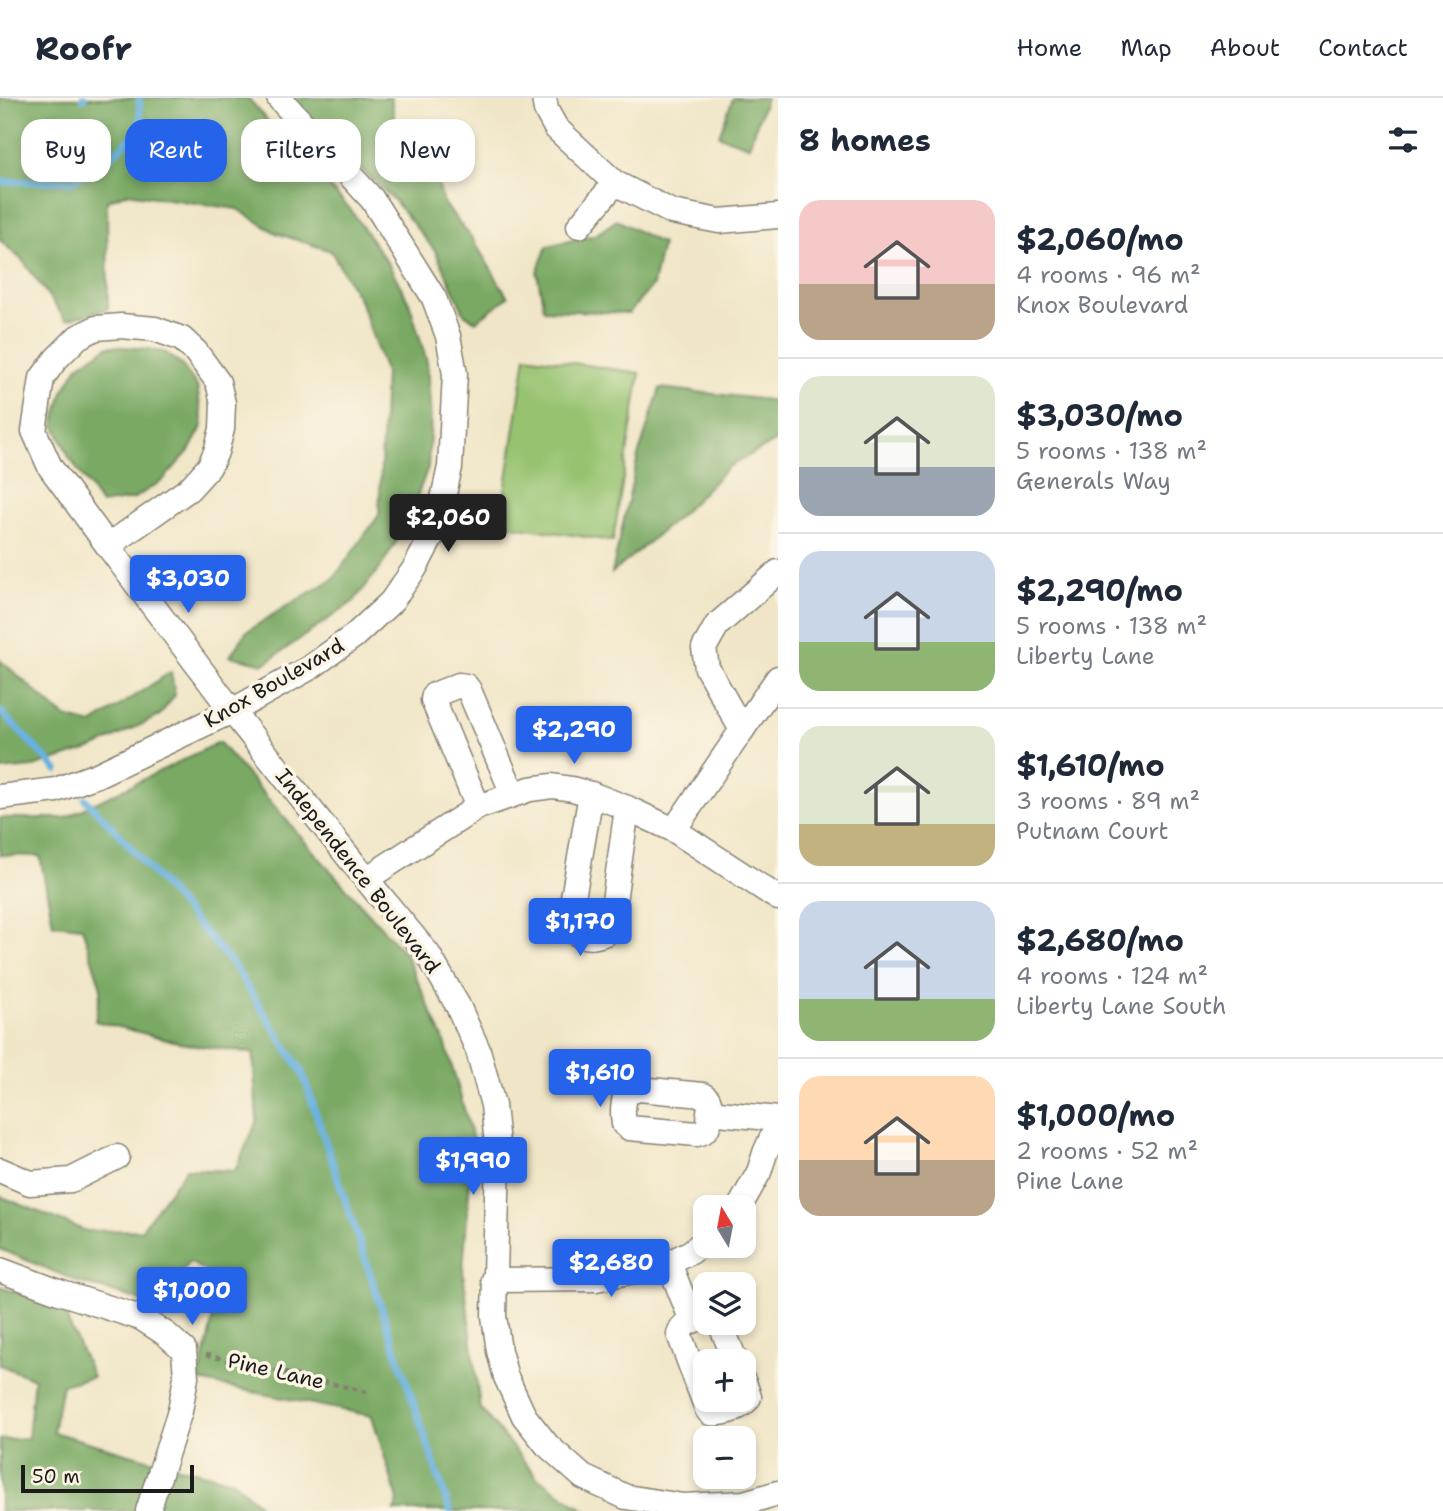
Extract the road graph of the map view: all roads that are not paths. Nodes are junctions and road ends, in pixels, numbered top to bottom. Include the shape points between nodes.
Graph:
1 (279, 98) edge
2 (544, 98) edge
3 (615, 183) junction
4 (778, 216) edge
5 (579, 226) dead end
6 (108, 546) junction
7 (778, 572) edge
8 (778, 678) edge
9 (232, 710) junction
10 (742, 730) junction
11 (513, 794) junction
12 (591, 794) junction
13 (0, 797) edge
14 (478, 807) junction
15 (627, 808) junction
16 (674, 830) junction
17 (366, 879) junction
18 (778, 898) edge
19 (709, 1112) dead end
20 (778, 1119) edge
21 (778, 1124) edge
22 (117, 1157) dead end
23 (0, 1170) edge
24 (746, 1195) edge
25 (693, 1250) edge
26 (669, 1264) junction
27 (0, 1270) edge
28 (493, 1280) junction
29 (693, 1308) edge
30 (693, 1322) edge
31 (693, 1372) edge
32 (778, 1493) edge
33 (701, 1508) edge
34 (148, 1511) edge

1 - 9 street, Knox Boulevard via 373,200 434,298 455,374 450,467 437,526 391,602 311,667
2 - 3 street via 556,128
3 - 4 street via 672,212 719,220
3 - 5 street
6 - 6 street via 50,467 34,431 42,378 78,337 96,328 155,329 182,338 218,383 222,429 209,467 189,489
6 - 9 street, Independence Boulevard
7 - 10 street via 717,625 704,648 707,668
8 - 10 street
9 - 13 street, Knox Boulevard via 97,775 56,790
9 - 17 street, Independence Boulevard
10 - 16 street
11 - 12 street via 552,786
11 - 14 street
11 - 14 street via 469,690 459,685 434,695 433,700
12 - 15 street
12 - 15 street via 569,921 578,934 598,936 610,930
14 - 17 street
15 - 16 street
16 - 18 street
17 - 28 street, Independence Boulevard via 428,954 478,1050 493,1105 498,1154
19 - 20 street
21 - 24 street
22 - 23 street via 71,1180 30,1183
25 - 26 street
26 - 28 street via 596,1279
26 - 29 street
27 - 34 street via 141,1318 184,1350 186,1377 180,1411
28 - 33 street, Independence Boulevard via 494,1316 506,1377 524,1416 547,1445 583,1477 626,1497
30 - 31 street via 680,1328 679,1334
32 - 33 street, Independence Boulevard

